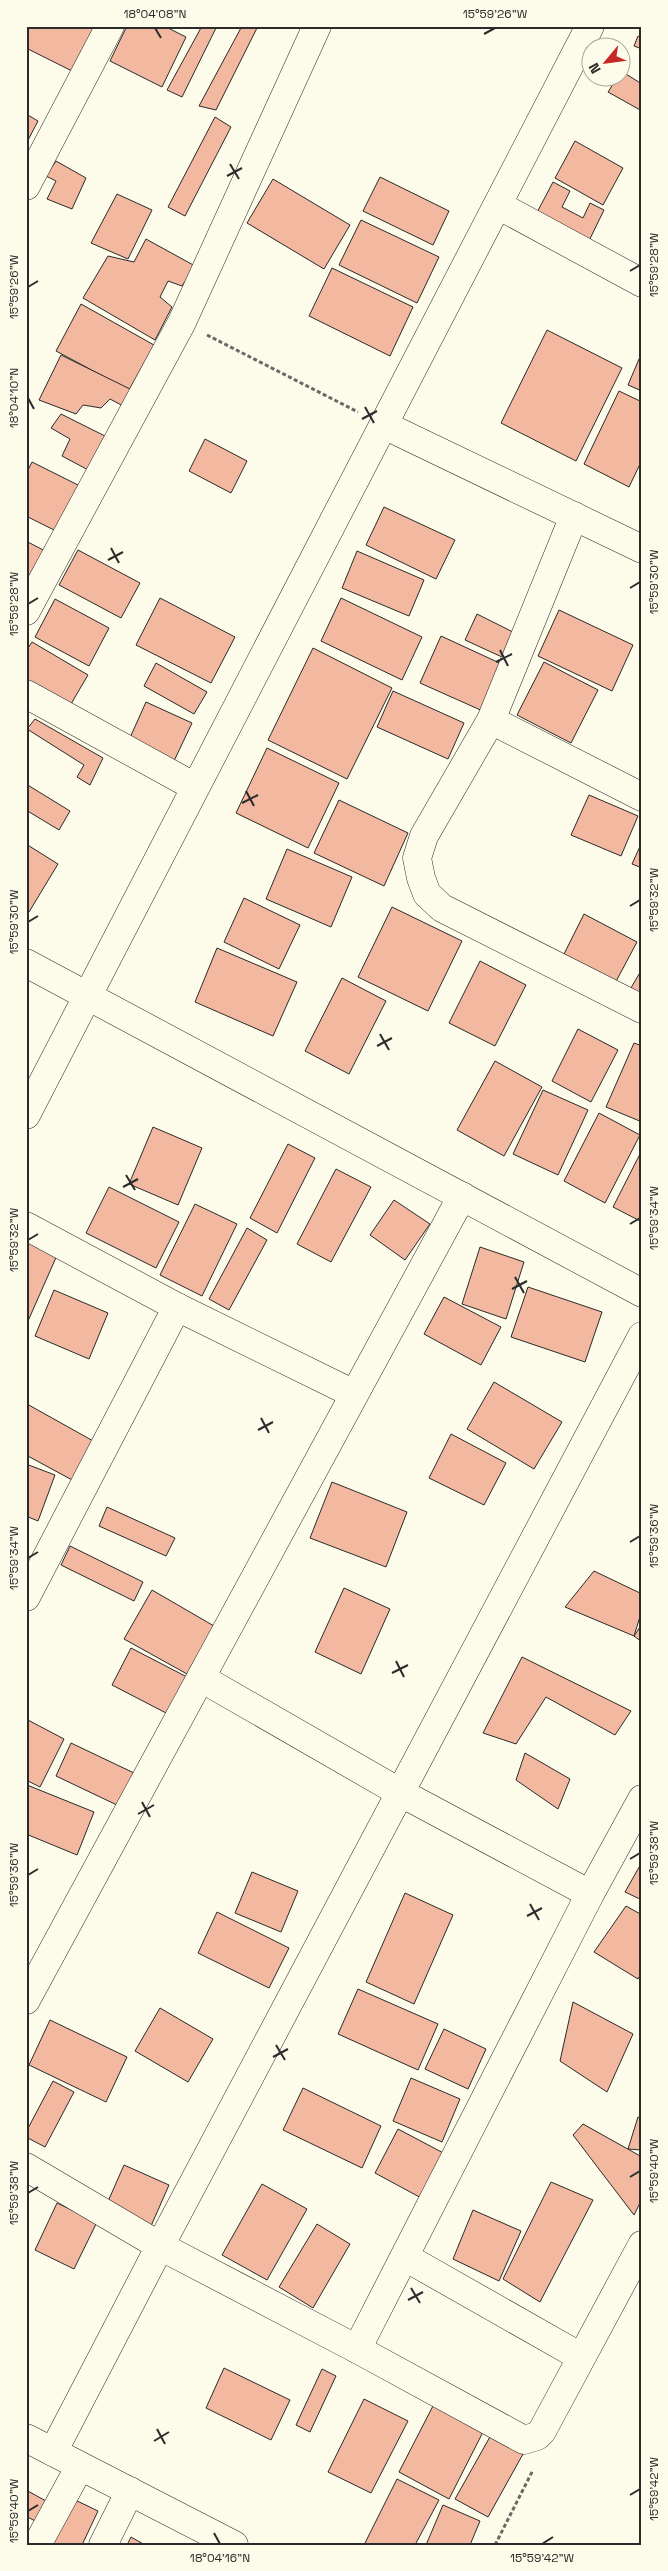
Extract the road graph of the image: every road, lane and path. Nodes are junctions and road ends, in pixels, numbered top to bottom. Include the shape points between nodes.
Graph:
1 (110, 26) edge
2 (317, 26) edge
3 (590, 26) edge
4 (26, 186) edge
5 (498, 205) junction
6 (642, 283) edge
7 (182, 322) junction
8 (384, 425) junction
9 (574, 516) junction
10 (642, 549) edge
11 (26, 611) edge
12 (26, 694) edge
13 (491, 720) junction
14 (196, 788) junction
15 (642, 797) edge
16 (26, 963) edge
17 (88, 995) junction
18 (642, 1009) edge
19 (26, 1115) edge
20 (462, 1196) junction
21 (26, 1226) edge
22 (642, 1293) edge
23 (177, 1307) junction
24 (642, 1336) edge
25 (354, 1394) junction
26 (26, 1597) edge
27 (200, 1678) junction
28 (401, 1793) junction
29 (642, 1799) edge
30 (590, 1894) junction
31 (26, 2000) edge
32 (26, 2167) edge
33 (642, 2245) edge
34 (160, 2246) junction
35 (405, 2257) junction
36 (357, 2348) junction
37 (581, 2357) junction
38 (26, 2438) edge
39 (531, 2439) junction
40 (53, 2452) junction
41 (80, 2466) junction
42 (130, 2491) junction
43 (37, 2545) edge
44 (103, 2545) edge
45 (234, 2545) edge
46 (494, 2545) edge

1 - 4 street
2 - 7 street
3 - 5 street
5 - 6 street
5 - 8 street
7 - 8 path
7 - 11 street
8 - 9 street
8 - 14 street
9 - 10 street
9 - 13 street
12 - 14 street
13 - 15 street
13 - 18 street via 424,836 417,858 427,894 442,908
14 - 17 street
16 - 17 street
17 - 19 street
17 - 20 street
20 - 22 street
20 - 25 street
21 - 23 street
23 - 25 street
23 - 26 street
24 - 28 street
25 - 27 street
27 - 28 street
27 - 31 street
28 - 30 street
28 - 34 street
29 - 30 street
30 - 35 street
32 - 34 street
33 - 37 street
34 - 36 street
34 - 40 street
35 - 36 street
35 - 37 street
36 - 39 street via 518,2438
37 - 39 street via 542,2431
38 - 40 street
39 - 46 path via 539,2459
40 - 41 street
41 - 42 street
41 - 43 street
42 - 44 street
42 - 45 street

